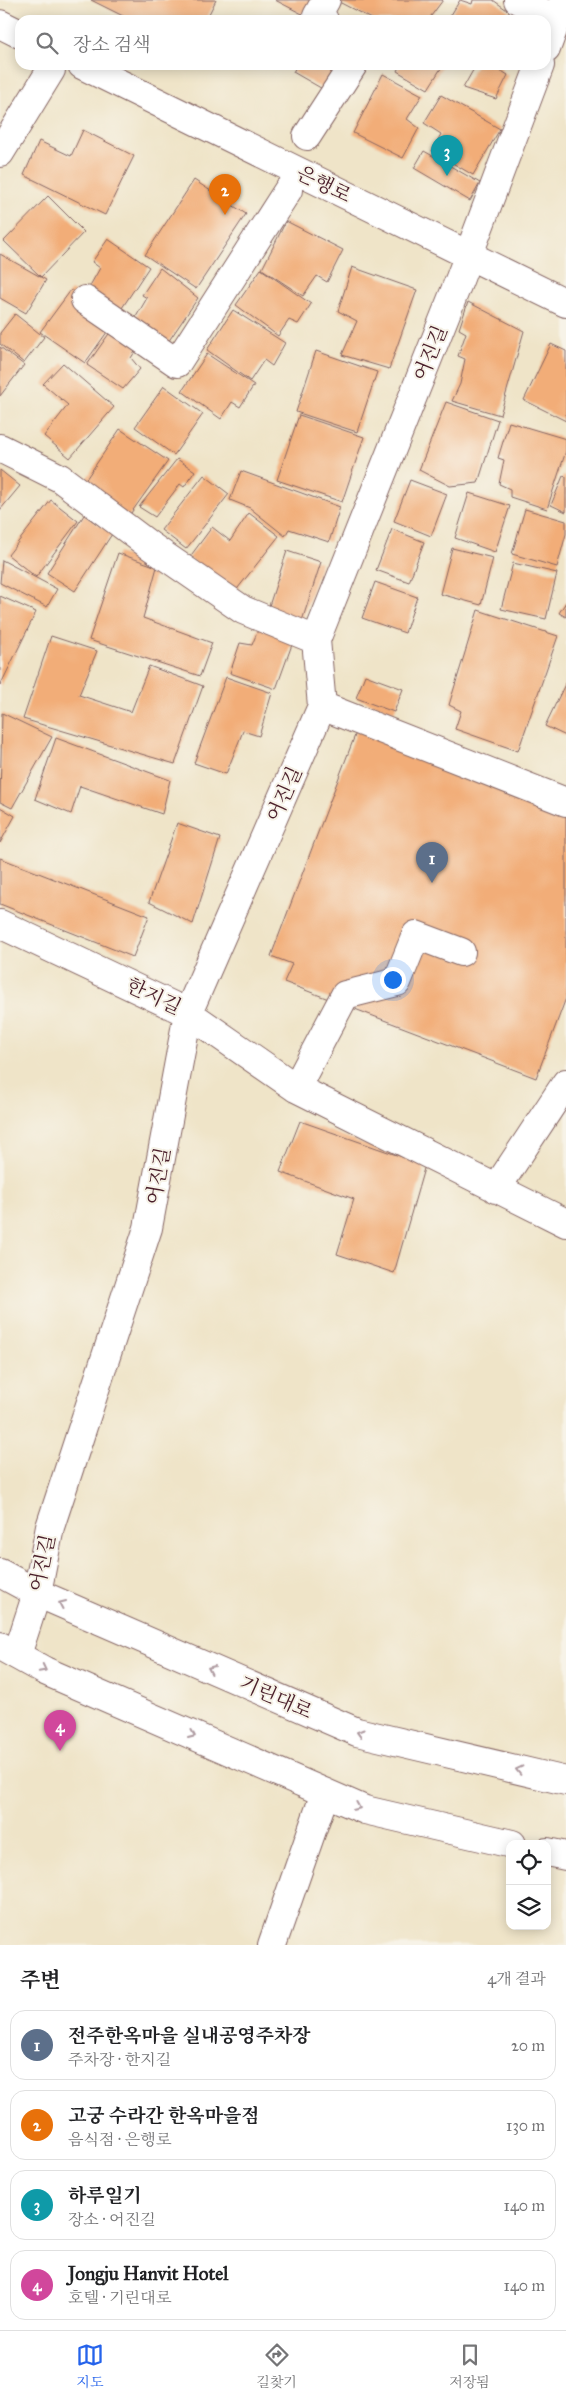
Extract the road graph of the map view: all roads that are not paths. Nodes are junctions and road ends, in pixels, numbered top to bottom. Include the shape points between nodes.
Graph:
1 (326, 0) edge
2 (518, 0) edge
3 (560, 10) edge
4 (318, 15) edge
5 (0, 24) edge
6 (15, 32) edge
7 (551, 35) edge
8 (51, 70) dead end
9 (92, 70) edge
10 (350, 70) edge
11 (538, 70) edge
12 (307, 136) dead end
13 (0, 153) edge
14 (288, 190) dead end
15 (469, 254) junction
16 (85, 300) dead end
17 (566, 303) edge
18 (0, 448) edge
19 (316, 640) junction
20 (322, 706) junction
21 (566, 802) edge
22 (0, 924) edge
23 (460, 952) dead end
24 (188, 1013) junction
25 (566, 1083) edge
26 (296, 1088) junction
27 (496, 1189) junction
28 (566, 1223) edge
29 (0, 1573) edge
30 (37, 1593) junction
31 (8, 1651) edge
32 (566, 1781) edge
33 (325, 1793) junction
34 (506, 1843) edge
35 (551, 1853) edge
36 (566, 1856) edge
37 (272, 1945) edge

1 - 4 street
2 - 3 street
3 - 7 street
5 - 6 street
8 - 13 street
9 - 15 street, 은행로
10 - 12 street, 은행로
11 - 15 street, 어진길
14 - 16 street, 은행로 via 177,363
15 - 17 street, 은행로
15 - 19 street, 어진길
18 - 19 street via 60,478 243,610
19 - 20 street, 어진길
20 - 21 street
20 - 24 street, 어진길
22 - 24 street, 한지길
23 - 26 street via 416,935 396,982 345,995
24 - 26 street, 한지길
24 - 30 street, 어진길 via 148,1228 50,1527
25 - 27 street
26 - 27 street, 한지길
27 - 28 street, 한지길
29 - 30 street, 기린대로
30 - 31 street, 어진길
32 -> 30 street, 기린대로 via 357,1732
31 -> 33 street via 45,1671
33 -> 34 street via 365,1810
33 - 37 street
35 - 36 street

